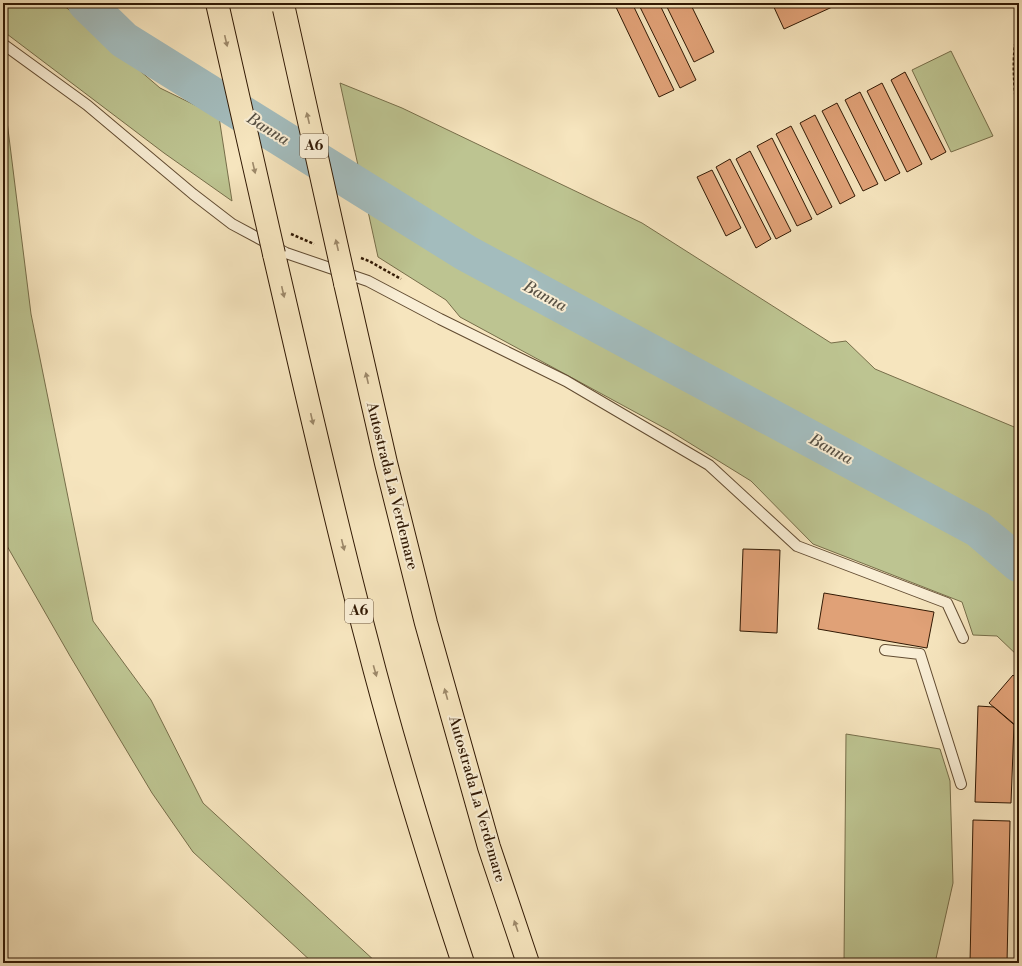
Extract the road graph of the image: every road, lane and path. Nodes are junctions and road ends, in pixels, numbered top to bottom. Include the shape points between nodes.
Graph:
1 (217, 3) edge
2 (283, 6) edge
3 (1019, 28) edge
4 (3, 44) edge
5 (1019, 131) edge
6 (963, 638) dead end
7 (885, 650) dead end
8 (961, 784) dead end
9 (463, 963) edge
10 (528, 963) edge

1 -> 9 highway, A6, bridge via 322,460 367,643 429,859
10 -> 2 highway, Autostrada La Verdemare / A6, bridge via 489,847 426,623 386,463
3 - 5 path via 1016,38 1014,82
4 - 6 lane via 86,106 232,224 286,253 368,280 566,381 709,466 797,546 947,603
7 - 8 lane via 920,654

